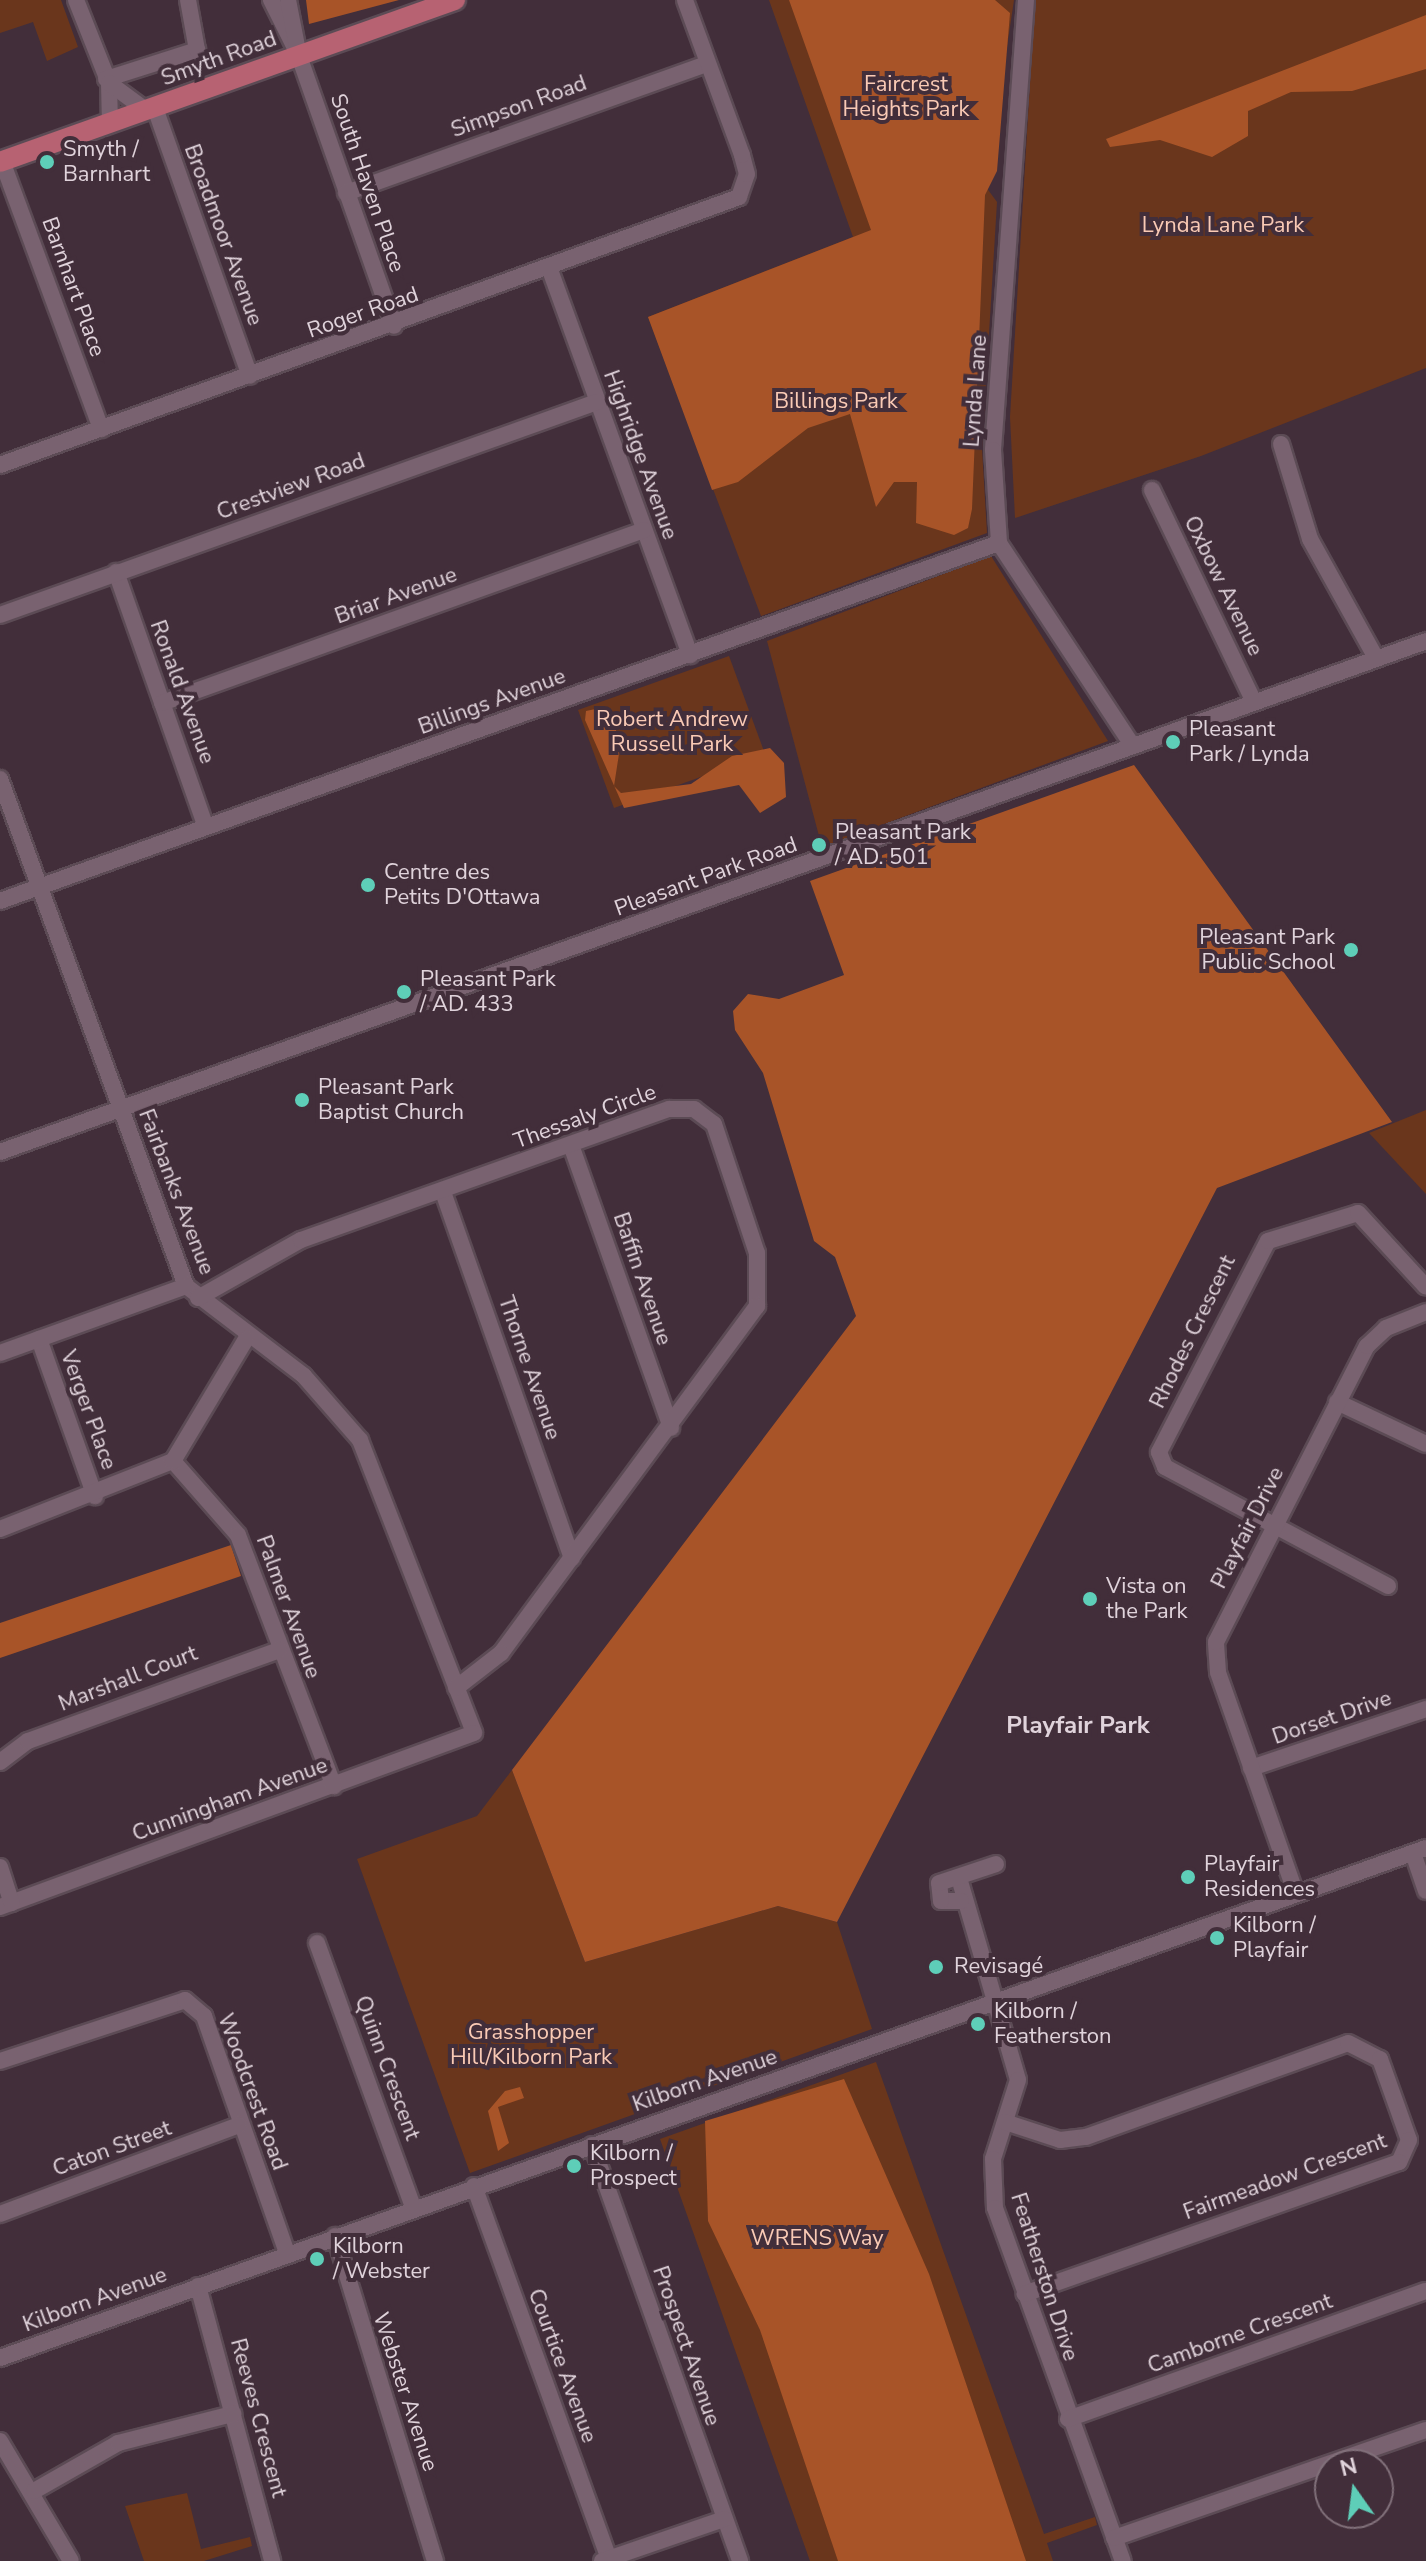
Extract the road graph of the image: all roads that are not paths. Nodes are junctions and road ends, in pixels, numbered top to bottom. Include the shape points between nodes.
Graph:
1 (76, 0) edge
2 (188, 0) edge
3 (271, 0) edge
4 (288, 0) edge
5 (455, 0) edge
6 (685, 0) edge
7 (1026, 0) edge
8 (299, 56) junction
9 (707, 64) junction
10 (108, 81) junction
11 (151, 109) junction
12 (110, 123) junction
13 (1, 161) edge
14 (346, 193) junction
15 (550, 270) junction
16 (394, 326) junction
17 (250, 376) junction
18 (597, 402) junction
19 (101, 429) junction
20 (1281, 444) dead end
21 (0, 465) edge
22 (1152, 490) dead end
23 (644, 530) junction
24 (999, 543) junction
25 (116, 572) junction
26 (0, 615) edge
27 (1426, 641) edge
28 (690, 655) junction
29 (1376, 658) junction
30 (1254, 702) junction
31 (162, 703) junction
32 (1133, 746) junction
33 (0, 779) edge
34 (206, 827) junction
35 (40, 887) junction
36 (0, 901) edge
37 (120, 1109) junction
38 (571, 1145) junction
39 (0, 1152) edge
40 (443, 1192) junction
41 (1426, 1287) edge
42 (192, 1292) junction
43 (1426, 1312) edge
44 (39, 1339) junction
45 (246, 1339) junction
46 (0, 1353) edge
47 (1337, 1402) junction
48 (671, 1428) junction
49 (1426, 1444) edge
50 (173, 1461) junction
51 (95, 1496) junction
52 (1275, 1524) junction
53 (0, 1529) edge
54 (572, 1558) junction
55 (1388, 1586) dead end
56 (279, 1650) junction
57 (456, 1688) junction
58 (1426, 1709) edge
59 (474, 1733) joint
60 (0, 1762) edge
61 (1251, 1768) junction
62 (334, 1786) junction
63 (1419, 1850) edge
64 (996, 1864) dead end
65 (0, 1867) edge
66 (1426, 1891) edge
67 (1296, 1894) junction
68 (6, 1905) edge
69 (317, 1943) dead end
70 (997, 2002) junction
71 (0, 2061) edge
72 (1005, 2122) junction
73 (239, 2125) junction
74 (592, 2145) junction
75 (474, 2186) junction
76 (414, 2209) junction
77 (0, 2214) edge
78 (335, 2236) junction
79 (287, 2253) junction
80 (198, 2286) junction
81 (1426, 2291) edge
82 (1025, 2294) junction
83 (0, 2358) edge
84 (233, 2414) junction
85 (1068, 2419) junction
86 (1426, 2430) edge
87 (0, 2441) edge
88 (34, 2491) junction
89 (724, 2519) junction
90 (1114, 2538) junction
91 (607, 2560) edge
92 (71, 2561) edge
93 (272, 2561) edge
94 (435, 2561) edge
95 (740, 2561) edge
96 (1123, 2561) edge

1 - 10 street
2 - 10 street via 197,50
3 - 8 street
4 - 8 street
5 - 8 main road, Smyth Road
6 - 9 street
7 - 24 street, Lynda Lane via 993,450
8 - 11 main road, Smyth Road
8 - 14 street, South Haven Place
9 - 14 street, Simpson Road
9 - 15 street, Roger Road via 747,174 739,197
10 - 11 street
10 - 12 street
11 - 12 main road, Smyth Road
11 - 17 street, Broadmoor Avenue
12 - 13 main road, Smyth Road
13 - 19 street, Barnhart Place
14 - 16 street, South Haven Place
15 - 16 street, Roger Road
15 - 18 street, Highridge Avenue
16 - 17 street, Roger Road
17 - 19 street, Roger Road
18 - 23 street, Highridge Avenue
18 - 25 street, Crestview Road
19 - 21 street, Roger Road
20 - 29 street via 1310,539
22 - 30 street, Oxbow Avenue
23 - 28 street, Highridge Avenue
23 - 31 street, Briar Avenue
24 - 28 street, Billings Avenue
24 - 32 street, Lynda Lane
25 - 26 street, Crestview Road
25 - 31 street, Ronald Avenue
27 - 29 street, Pleasant Park Road
28 - 34 street, Billings Avenue
29 - 30 street, Pleasant Park Road
30 - 32 street, Pleasant Park Road
31 - 34 street, Ronald Avenue
32 - 37 street, Pleasant Park Road
33 - 35 street, Fairbanks Avenue
34 - 35 street, Billings Avenue
35 - 36 street, Billings Avenue
35 - 37 street, Fairbanks Avenue
37 - 39 street, Pleasant Park Road
37 - 42 street, Fairbanks Avenue
38 - 40 street, Thessaly Circle
38 - 48 street, Baffin Avenue
38 - 48 street, Thessaly Circle via 669,1109 694,1109 714,1124 762,1280 746,1328
40 - 42 street, Thessaly Circle via 301,1240
40 - 54 street, Thorne Avenue
41 - 52 street, Rhodes Crescent via 1358,1213 1260,1247 1159,1460
42 - 44 street, Thessaly Circle
42 - 45 street, Fairbanks Avenue
43 - 47 street, Playfair Drive via 1386,1328 1367,1346
44 - 46 street, Thessaly Circle
44 - 51 street, Verger Place
45 - 50 street
45 - 57 street, Fairbanks Avenue via 304,1376 360,1440
47 - 49 street
47 - 52 street, Playfair Drive
48 - 54 street, Thessaly Circle
50 - 51 street
50 - 56 street, Palmer Avenue via 238,1535
51 - 53 street
52 - 55 street
52 - 61 street, Playfair Drive via 1214,1654
54 - 57 street, Thessaly Circle via 501,1653
56 - 60 street, Marshall Court via 28,1741
56 - 62 street, Palmer Avenue
57 - 59 street, Fairbanks Avenue
58 - 61 street, Dorset Drive
59 - 62 street, Cunningham Avenue
61 - 67 street, Playfair Drive
62 - 68 street, Cunningham Avenue
63 - 66 street
63 - 67 street, Kilborn Avenue
64 - 70 street, Featherston Drive via 937,1890 945,1904 961,1901
65 - 68 street
67 - 70 street, Kilborn Avenue
69 - 76 street, Quinn Crescent
70 - 72 street, Featherston Drive via 1018,2080
70 - 74 street, Kilborn Avenue
71 - 73 street, Woodcrest Road via 185,2000 204,2016
72 - 82 street, Featherston Drive via 990,2183
72 - 82 street, Fairmeadow Crescent via 1060,2140 1086,2137 1348,2043 1380,2059 1409,2140 1399,2162
73 - 77 street, Caton Street
73 - 79 street, Woodcrest Road
74 - 75 street, Kilborn Avenue
74 - 89 street, Prospect Avenue
75 - 76 street, Kilborn Avenue
75 - 91 street, Courtice Avenue
76 - 78 street, Kilborn Avenue
78 - 79 street, Kilborn Avenue
78 - 94 street, Webster Avenue
79 - 80 street, Kilborn Avenue
80 - 83 street, Kilborn Avenue
80 - 84 street, Reeves Crescent
81 - 85 street, Camborne Crescent
82 - 85 street, Featherston Drive
84 - 88 street via 118,2443
84 - 93 street, Reeves Crescent
85 - 90 street, Featherston Drive
86 - 90 street
87 - 88 street
88 - 92 street
89 - 91 street
89 - 95 street, Prospect Avenue
90 - 96 street, Featherston Drive

